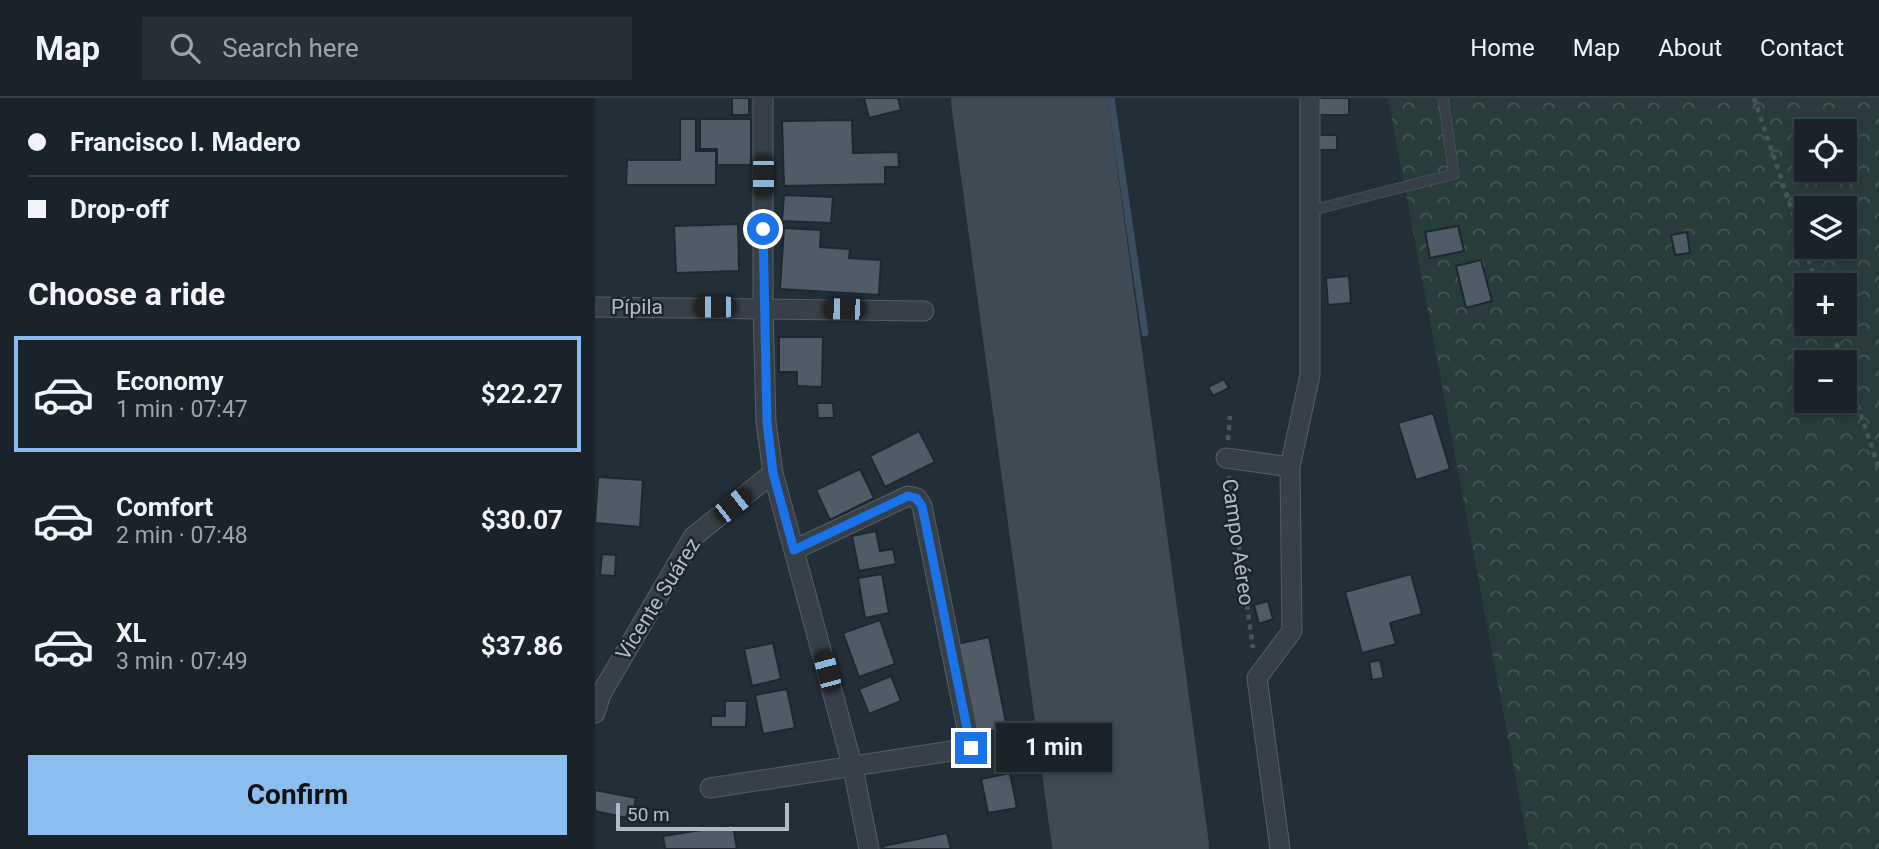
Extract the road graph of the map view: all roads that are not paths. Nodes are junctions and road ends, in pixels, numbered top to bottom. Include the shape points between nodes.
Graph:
1 (763, 98) edge
2 (1310, 98) edge
3 (1443, 98) edge
4 (1309, 211) junction
5 (595, 307) edge
6 (763, 307) junction
7 (924, 311) dead end
8 (1226, 458) road end
9 (1290, 467) junction
10 (773, 473) junction
11 (794, 550) junction
12 (597, 700) edge
13 (853, 768) junction
14 (710, 788) dead end
15 (869, 849) edge
16 (1280, 849) edge

1 - 6 street
2 - 4 street
3 - 4 lane via 1454,174
4 - 9 street via 1310,375
5 - 6 street, Pípila
6 - 7 street, Pípila
6 - 10 street
8 - 9 street, Campo Aéreo
9 - 16 street via 1292,631 1257,678
10 - 11 street
10 - 12 street, Vicente Suárez via 693,537
11 - 13 street
11 - 13 street via 908,496 922,506 971,748
13 - 14 street
13 - 15 street

